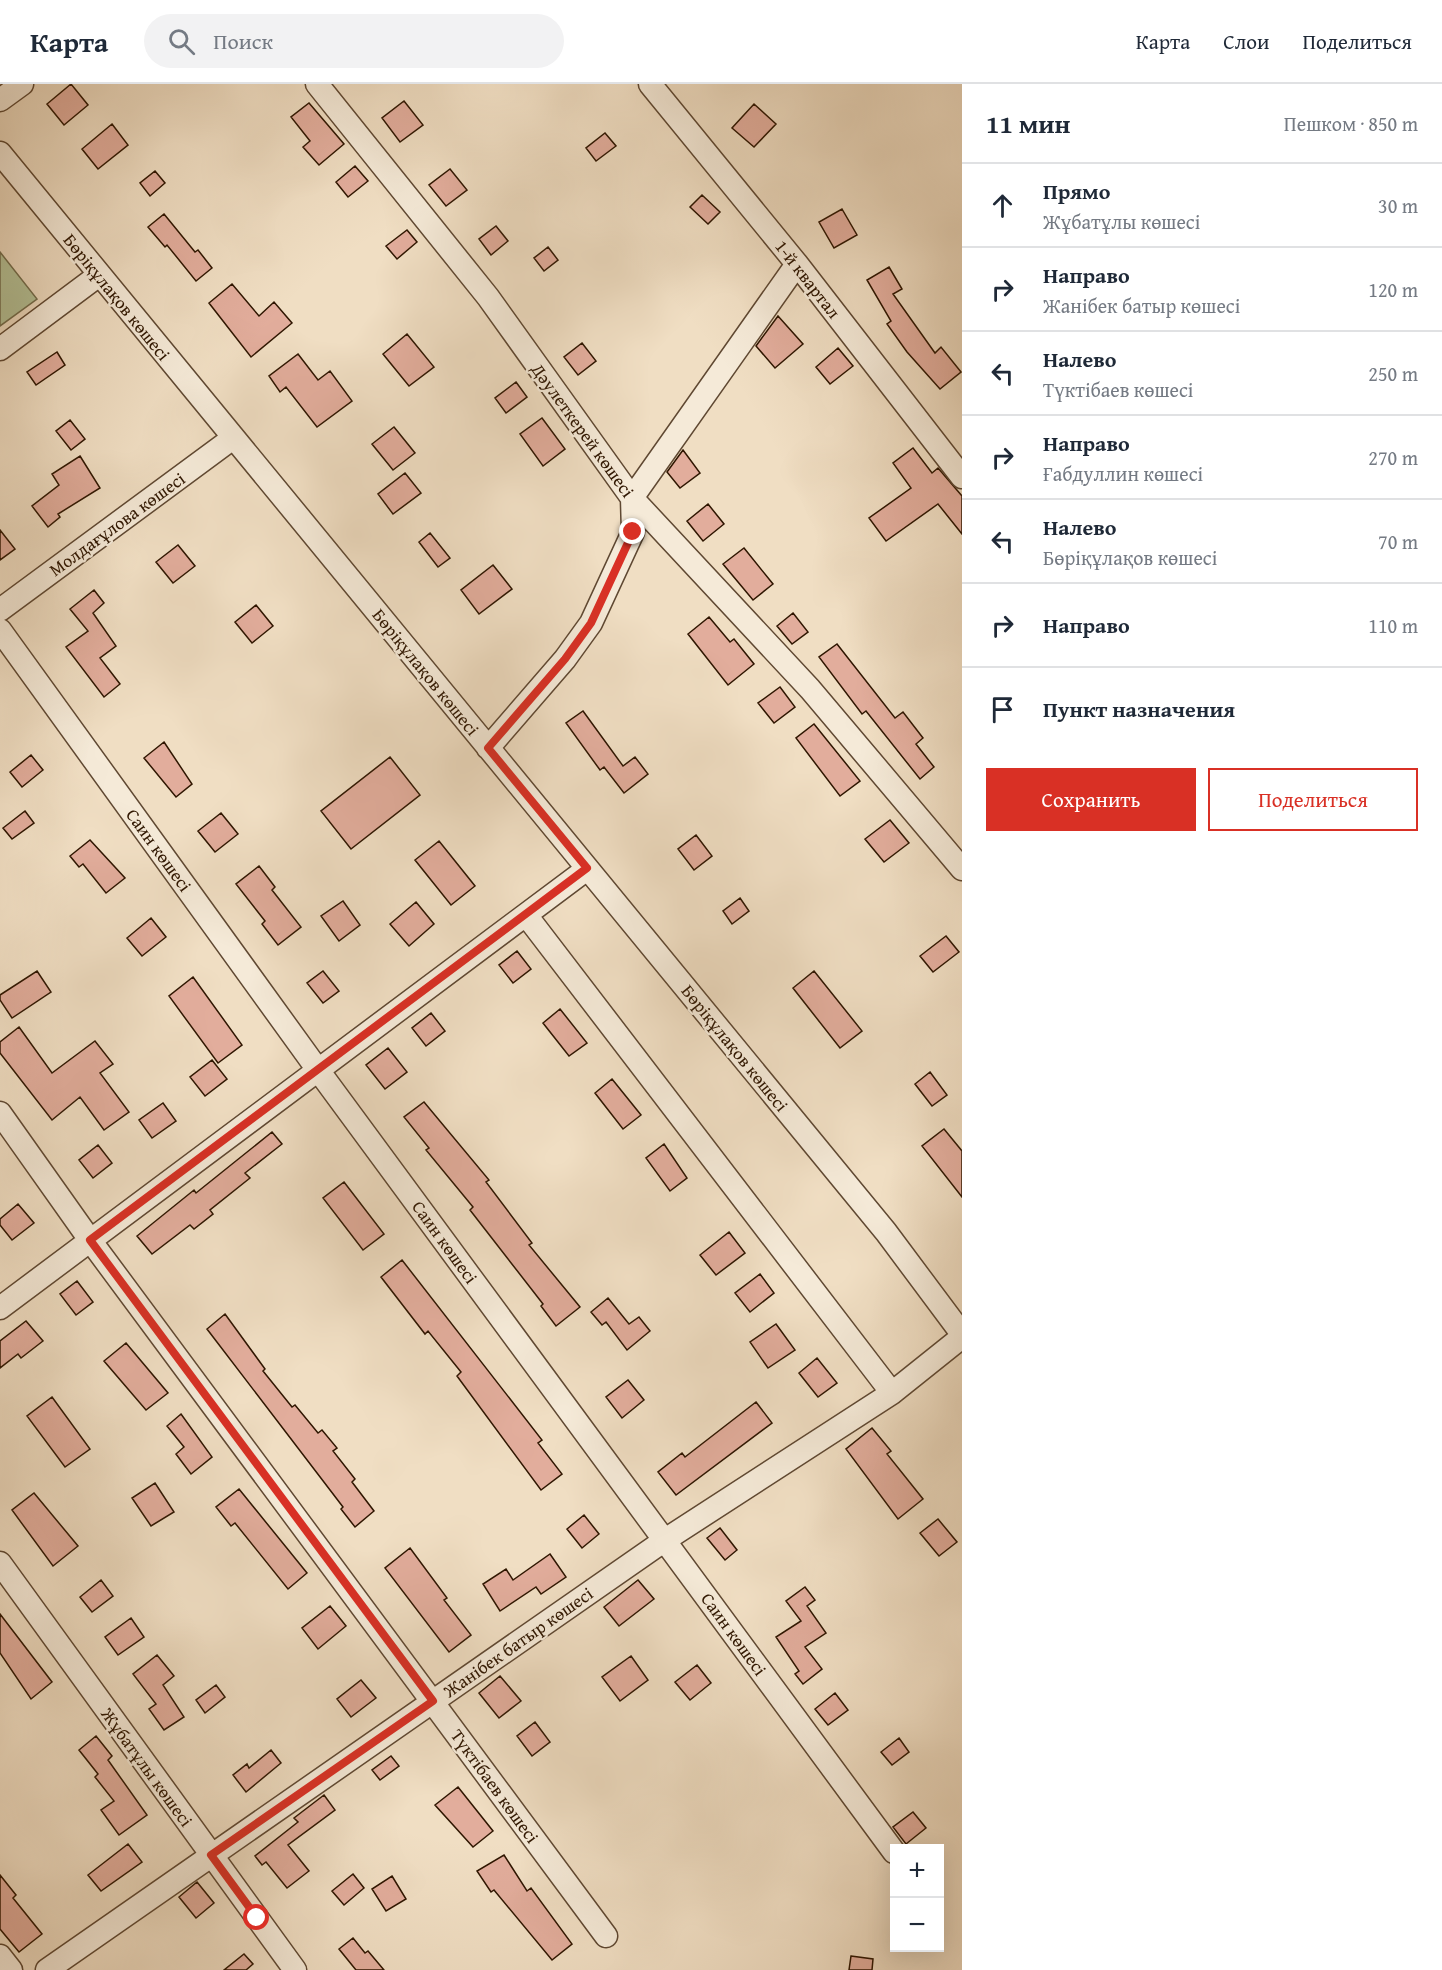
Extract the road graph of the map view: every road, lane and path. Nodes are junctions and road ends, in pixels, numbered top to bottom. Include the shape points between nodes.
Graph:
1 (22, 84) edge
2 (317, 84) edge
3 (650, 84) edge
4 (0, 100) edge
5 (0, 153) edge
6 (797, 264) junction
7 (99, 275) junction
8 (0, 349) edge
9 (233, 438) junction
10 (962, 477) edge
11 (632, 498) junction
12 (0, 610) edge
13 (0, 630) edge
14 (488, 748) junction
15 (587, 868) junction
16 (962, 869) edge
17 (526, 915) junction
18 (318, 1070) junction
19 (0, 1113) edge
20 (90, 1240) junction
21 (0, 1308) edge
22 (962, 1336) edge
23 (892, 1393) junction
24 (665, 1540) junction
25 (0, 1563) edge
26 (433, 1701) junction
27 (890, 1847) edge
28 (211, 1855) junction
29 (606, 1936) dead end
30 (0, 1956) edge
31 (11, 1970) edge
32 (46, 1970) edge
33 (295, 1970) edge

1 - 4 street
2 - 11 street, Дәулеткерей көшесі via 488,297
3 - 6 street, 1-й квартал
5 - 7 street, Бөріқұлақов көшесі
6 - 10 street, 1-й квартал
6 - 11 street
7 - 8 street
7 - 9 street, Бөріқұлақов көшесі
9 - 12 street, Молдағұлова көшесі
9 - 14 street, Бөріқұлақов көшесі
11 - 14 street via 633,532 591,623
11 - 16 street, Дәулеткерей көшесі via 810,689
13 - 18 street, Саин көшесі
14 - 15 street, Бөріқұлақов көшесі
15 - 17 street
15 - 22 street, Бөріқұлақов көшесі via 886,1232
17 - 18 street
17 - 23 street
18 - 20 street
18 - 24 street, Саин көшесі
19 - 20 street, Түктібаев көшесі
20 - 21 street
20 - 26 street, Түктібаев көшесі
22 - 23 street, Жанібек батыр көшесі
23 - 24 street, Жанібек батыр көшесі
24 - 26 street, Жанібек батыр көшесі
24 - 27 street, Саин көшесі
25 - 28 street, Жұбатұлы көшесі
26 - 28 street, Жанібек батыр көшесі
26 - 29 street, Түктібаев көшесі
28 - 32 street, Жанібек батыр көшесі
28 - 33 street, Жұбатұлы көшесі
30 - 31 street

